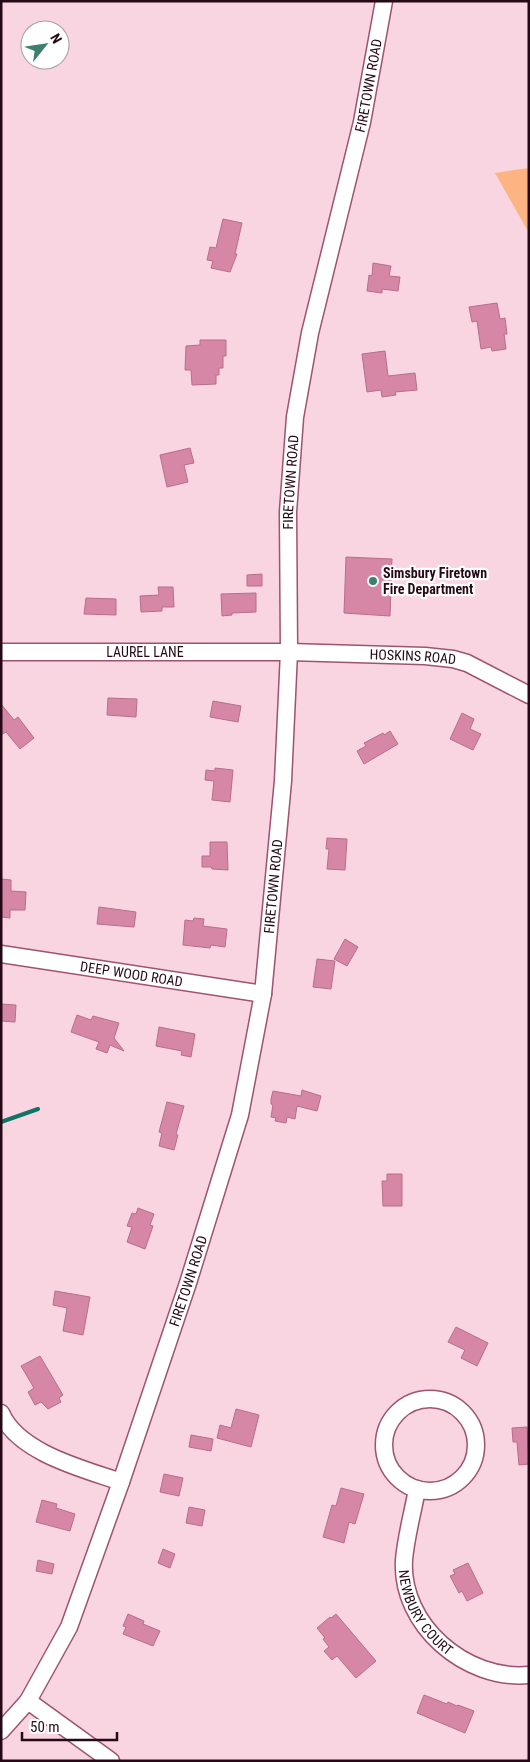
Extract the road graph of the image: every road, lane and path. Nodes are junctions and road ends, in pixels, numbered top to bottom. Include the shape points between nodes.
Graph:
1 (384, 1) edge
2 (1, 652) edge
3 (289, 652) junction
4 (529, 696) edge
5 (1, 954) edge
6 (264, 994) junction
7 (1, 1413) edge
8 (121, 1482) junction
9 (417, 1489) junction
10 (529, 1675) edge
11 (28, 1701) junction
12 (1, 1731) edge
13 (111, 1761) edge

1 - 3 street, FIRETOWN ROAD via 362,122 310,333 295,417 288,512
2 - 3 street, LAUREL LANE
3 - 4 street, HOSKINS ROAD via 453,658
3 - 6 street, FIRETOWN ROAD via 283,781
5 - 6 street, DEEP WOOD ROAD
6 - 8 street, FIRETOWN ROAD via 240,1115
7 - 8 street via 5,1422 26,1443
8 - 11 street, FIRETOWN ROAD via 69,1627
9 - 9 street via 432,1491 447,1487 470,1468 475,1453 471,1424 462,1411 449,1403 434,1399 405,1405 387,1428 386,1458 393,1472
9 - 10 street, NEWBURY COURT via 404,1561 409,1596 424,1626 464,1661 492,1671
11 - 12 street, FIRETOWN ROAD
11 - 13 street

